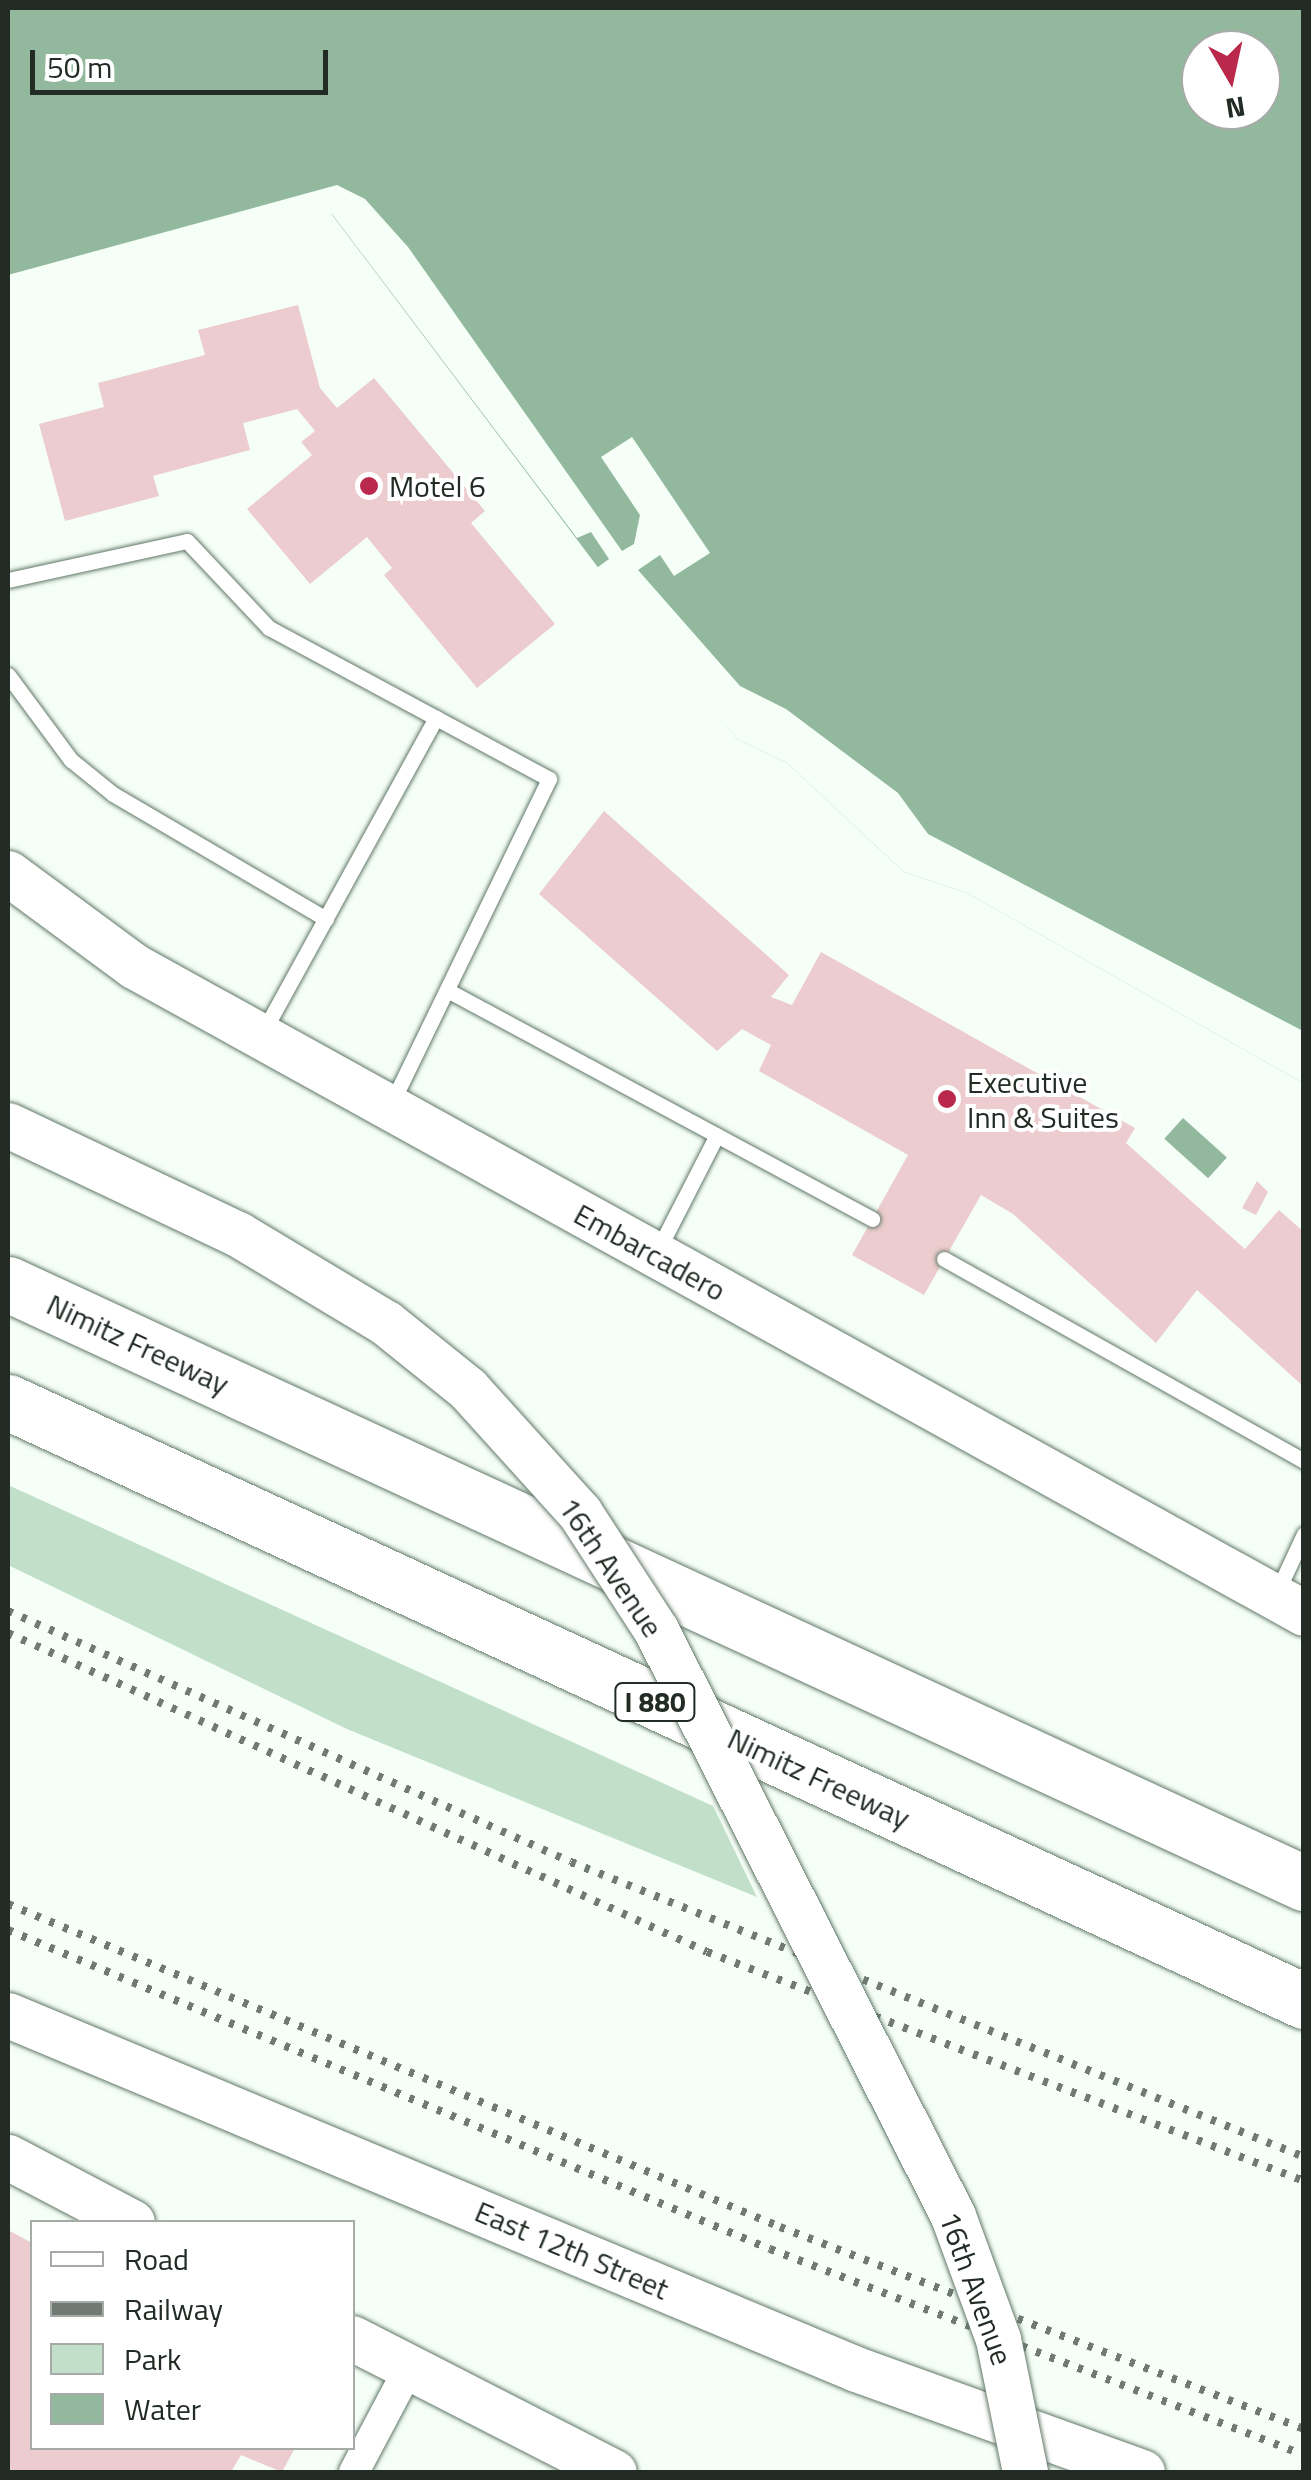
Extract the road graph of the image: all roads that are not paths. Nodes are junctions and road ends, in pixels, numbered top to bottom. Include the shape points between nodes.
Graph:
1 (8, 580) edge
2 (8, 675) edge
3 (436, 718) junction
4 (8, 873) edge
5 (326, 920) junction
6 (447, 990) junction
7 (260, 1037) junction
8 (390, 1106) junction
9 (8, 1125) edge
10 (717, 1135) junction
11 (872, 1219) dead end
12 (656, 1256) junction
13 (944, 1260) dead end
14 (8, 1284) edge
15 (8, 1402) edge
16 (1304, 1462) edge
17 (1304, 1534) edge
18 (1289, 1606) edge
19 (1304, 1883) edge
20 (1304, 2001) edge
21 (8, 2015) edge
22 (8, 2157) edge
23 (128, 2220) edge
24 (355, 2340) edge
25 (409, 2368) junction
26 (354, 2472) edge
27 (614, 2472) edge
28 (1024, 2472) edge
29 (1142, 2472) edge

1 - 3 lane via 187,541 269,628
2 - 5 lane via 71,760 113,794
3 - 5 lane
3 - 6 lane via 549,779
4 - 7 main road, Embarcadero via 134,966
5 - 7 lane
6 - 8 lane
6 - 10 lane
7 - 8 main road, Embarcadero
8 - 12 main road, Embarcadero
9 - 28 main road, 16th Avenue, bridge via 238,1234 386,1323 468,1389 580,1513 656,1630 954,2216 998,2338
10 - 11 lane
10 - 12 lane
12 - 18 main road, Embarcadero
13 - 16 lane
14 - 19 highway, Nimitz Freeway
15 - 20 highway, Nimitz Freeway / I 880
17 - 18 lane
21 - 29 main road, East 12th Street via 856,2368
22 - 23 main road
24 - 25 main road
25 - 26 street
25 - 27 main road

